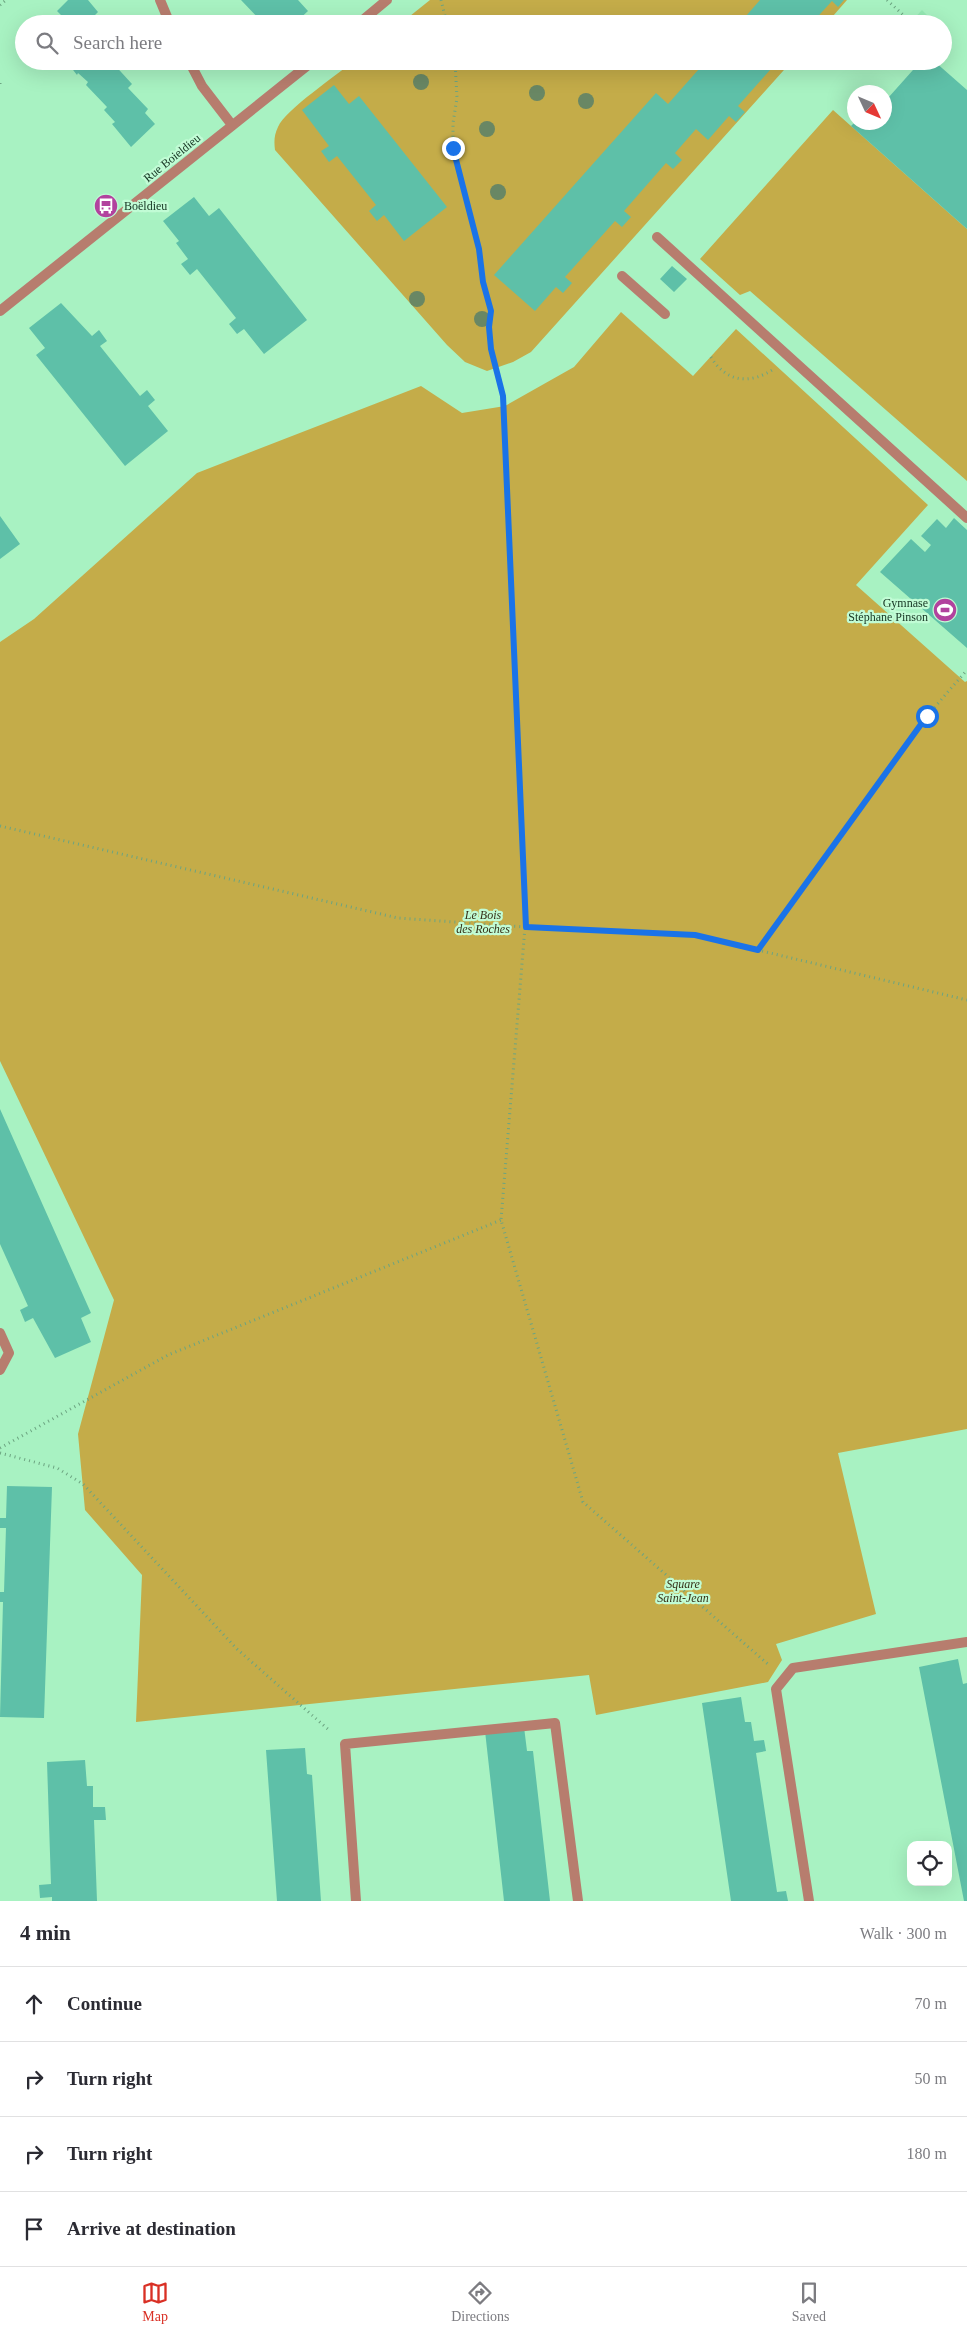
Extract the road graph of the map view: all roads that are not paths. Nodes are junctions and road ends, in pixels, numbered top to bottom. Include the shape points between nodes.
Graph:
1 (160, 0) edge
2 (387, 0) edge
3 (166, 15) edge
4 (369, 15) edge
5 (194, 70) edge
6 (301, 70) edge
7 (232, 124) junction
8 (657, 237) dead end
9 (622, 276) dead end
10 (0, 311) edge
11 (665, 314) dead end
12 (967, 518) edge
13 (0, 1333) edge
14 (0, 1370) edge
15 (967, 1642) edge
16 (356, 1901) edge
17 (578, 1901) edge
18 (809, 1901) edge

1 - 3 street
2 - 4 street
5 - 7 street
6 - 7 street, Rue Boieldieu
7 - 10 street, Rue Boieldieu
8 - 12 street
9 - 11 street
13 - 14 street via 9,1353
15 - 18 street via 793,1668 776,1689
16 - 17 street via 345,1744 555,1723

